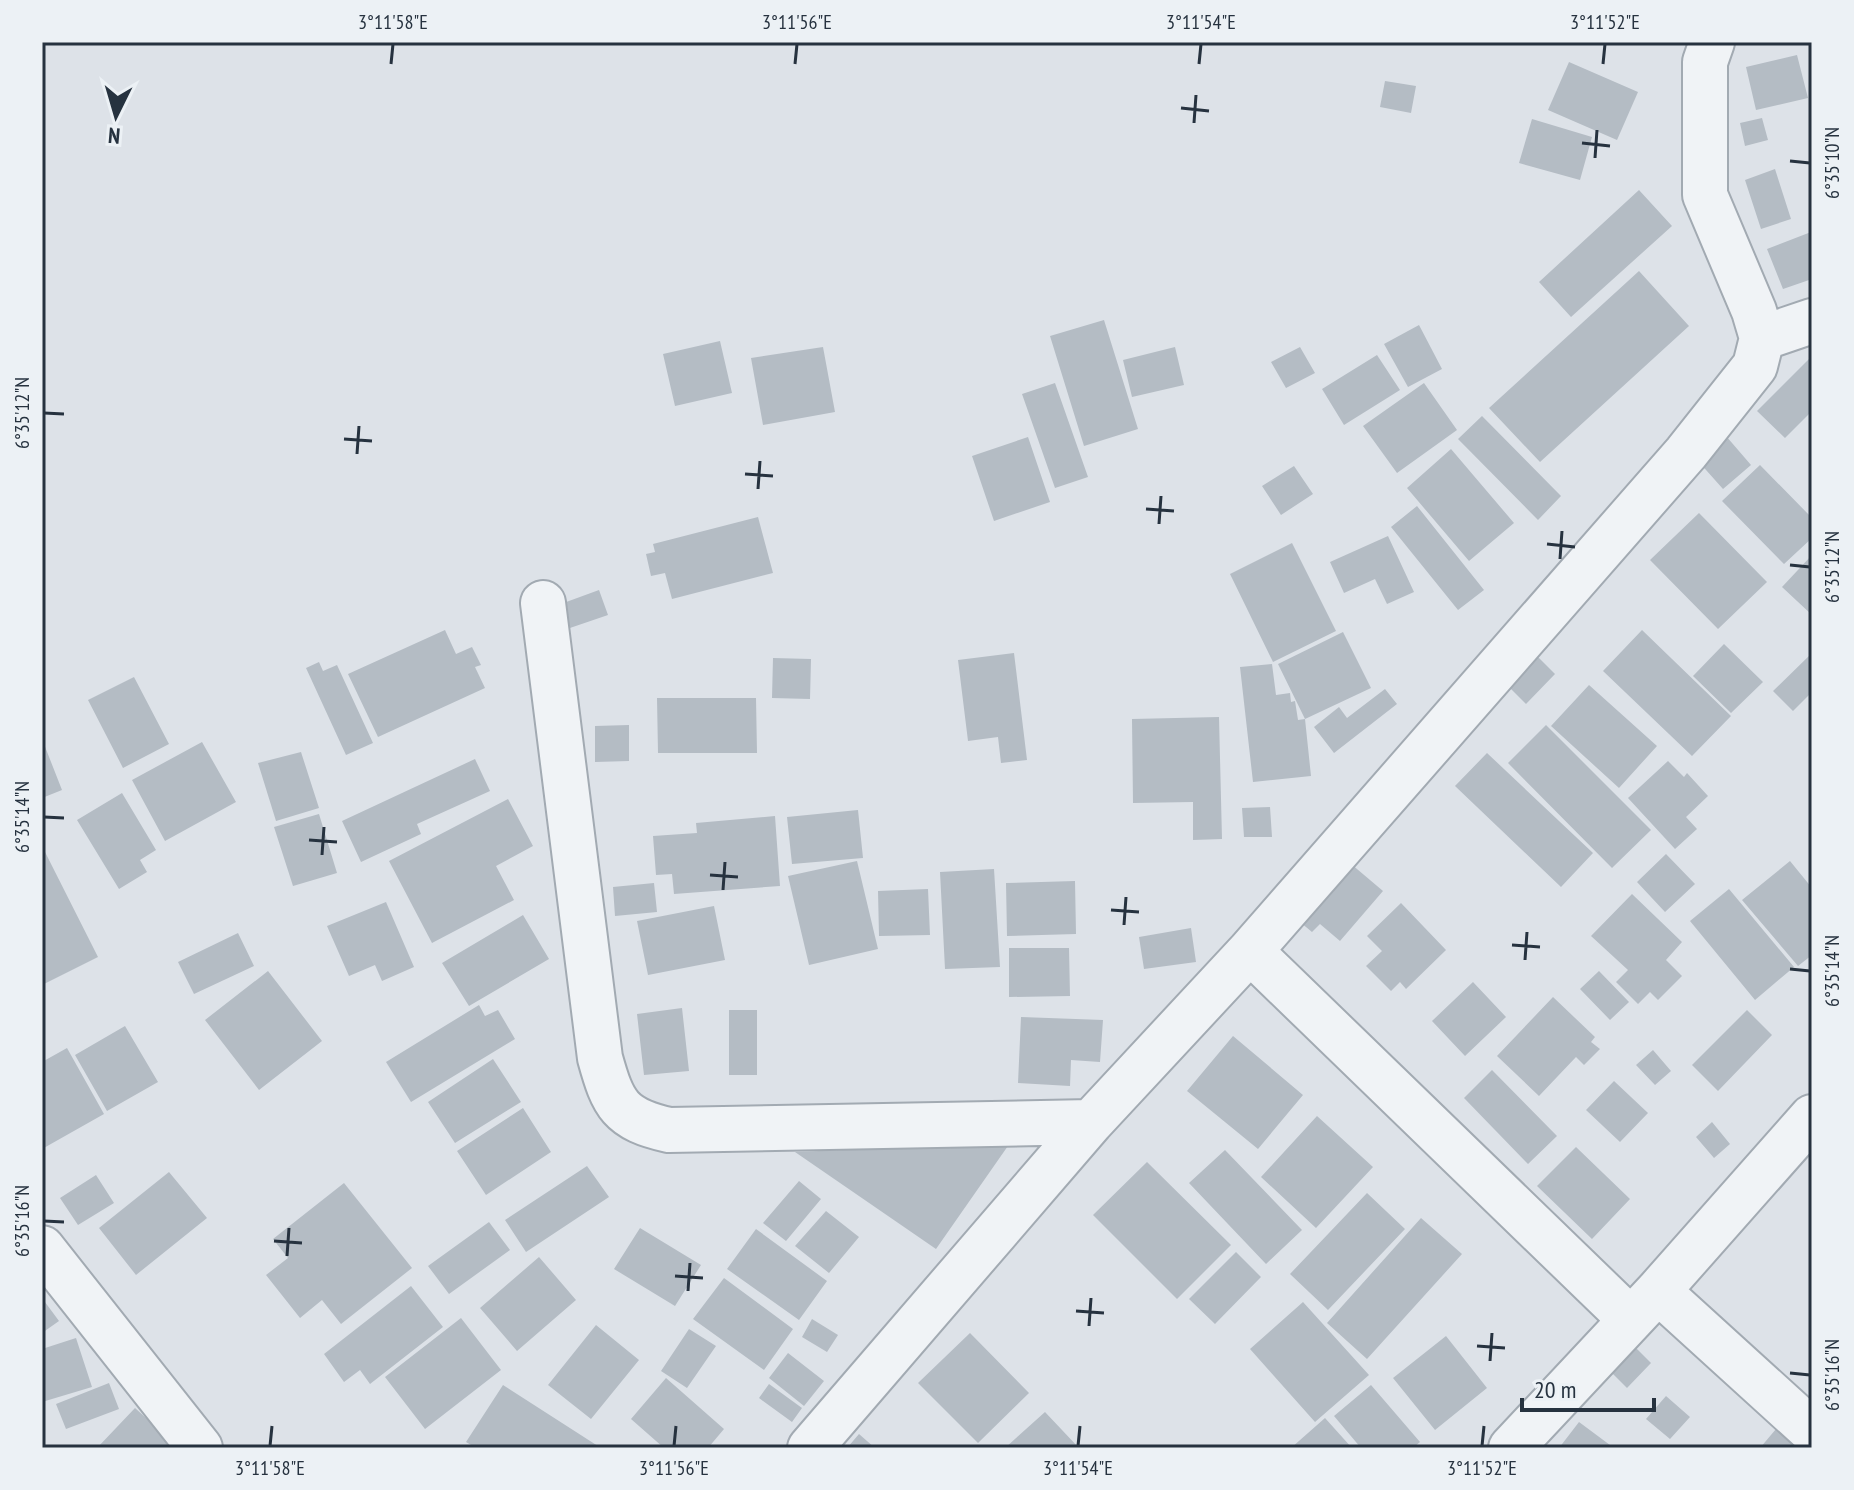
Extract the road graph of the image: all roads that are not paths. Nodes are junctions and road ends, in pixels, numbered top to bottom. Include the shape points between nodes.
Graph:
1 (1712, 42) edge
2 (1812, 321) edge
3 (1762, 338) junction
4 (543, 603) dead end
5 (1250, 951) junction
6 (1812, 1117) edge
7 (1091, 1122) junction
8 (42, 1248) edge
9 (1644, 1305) junction
10 (1812, 1431) edge
11 (200, 1448) edge
12 (810, 1448) edge
13 (1511, 1448) edge

1 - 3 street via 1705,62 1705,195
2 - 3 street
3 - 5 street via 1755,366 1686,453
4 - 7 street via 600,1058 621,1110 641,1124 669,1130
5 - 7 street
5 - 9 street
6 - 9 street
7 - 12 street
8 - 11 street
9 - 10 street
9 - 13 street

